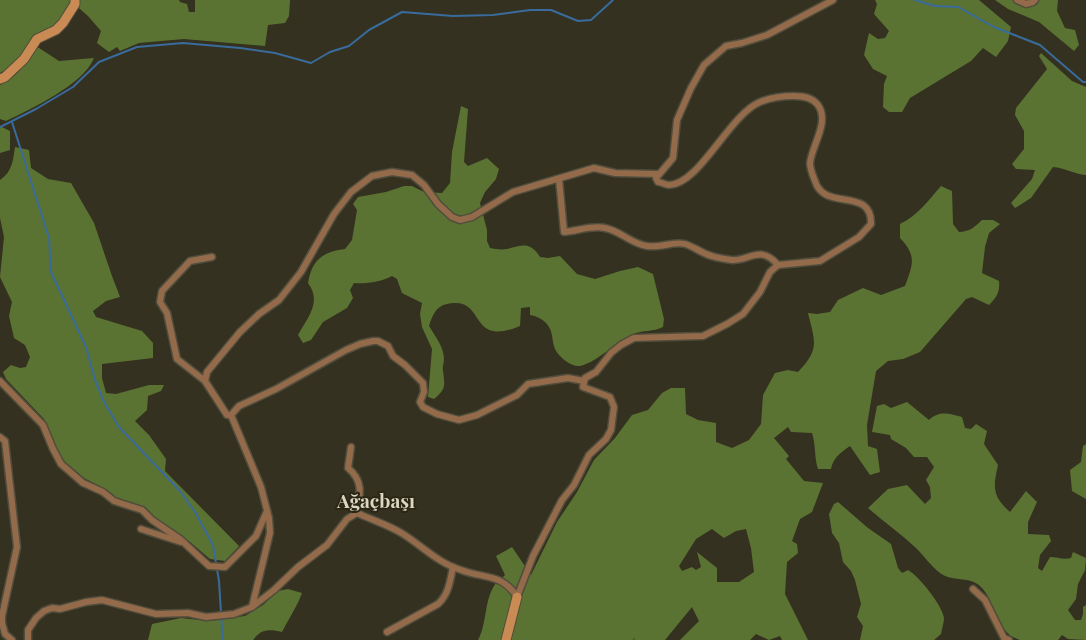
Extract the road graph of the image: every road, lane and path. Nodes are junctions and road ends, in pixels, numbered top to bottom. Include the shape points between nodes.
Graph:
1 (75, 0) edge
2 (833, 0) edge
3 (1017, 0) edge
4 (1035, 0) edge
5 (0, 79) edge
6 (658, 174) junction
7 (559, 179) junction
8 (212, 257) dead end
9 (778, 265) junction
10 (0, 381) edge
11 (205, 381) junction
12 (584, 381) junction
13 (231, 415) junction
14 (0, 437) edge
15 (351, 447) dead end
16 (267, 511) junction
17 (357, 513) junction
18 (141, 528) dead end
19 (186, 545) junction
20 (453, 567) junction
21 (973, 589) dead end
22 (517, 597) junction
23 (252, 607) junction
24 (387, 632) dead end
25 (12, 640) edge
26 (28, 640) edge
27 (506, 640) edge
28 (1009, 640) edge

1 - 5 street via 63,23 37,39 24,59
2 - 6 street via 767,35 726,46 704,65 677,120 673,158
3 - 4 street via 1026,4
6 - 7 street via 615,173 594,168
6 - 9 street via 658,182 669,185 694,173 738,119 760,102 784,96 810,98 818,105 822,122 810,166 816,186 832,198 852,200 867,207 872,215 871,224 859,237 820,261
7 - 9 street via 564,232 606,228 637,245 664,247 684,244 707,255 734,260 763,255
7 - 11 street via 513,192 472,217 460,220 438,204 424,184 412,175 392,172 372,176 351,192 334,214 301,272 279,300 240,332 207,372
8 - 11 street via 190,261 162,291 160,302 167,313 177,360
9 - 12 street via 743,314 727,324 703,336 634,338 616,349
10 - 19 street via 43,425 61,464 83,483 114,501 142,510
11 - 13 street
12 - 13 street via 568,378 528,384 517,395 477,415 459,420 423,406 420,402 423,383 393,356 388,346 373,341 346,350 276,390 239,406
12 - 22 street via 583,387 610,398 614,407 611,430 589,456 562,500 533,556
13 - 16 street via 261,487
14 - 25 street via 5,442 18,547 2,616 4,634
15 - 17 street via 348,468 359,480
16 - 19 street via 256,536 225,567 209,566
16 - 23 street via 270,533
17 - 20 street via 401,533
17 - 23 street via 347,519 327,544
18 - 19 street
20 - 22 street via 498,579 510,586
20 - 24 street via 449,588 438,604
21 - 28 street via 985,600 1004,638
22 - 27 street
23 - 26 street via 234,614 206,617 156,614 102,600 86,602 44,611 28,630

